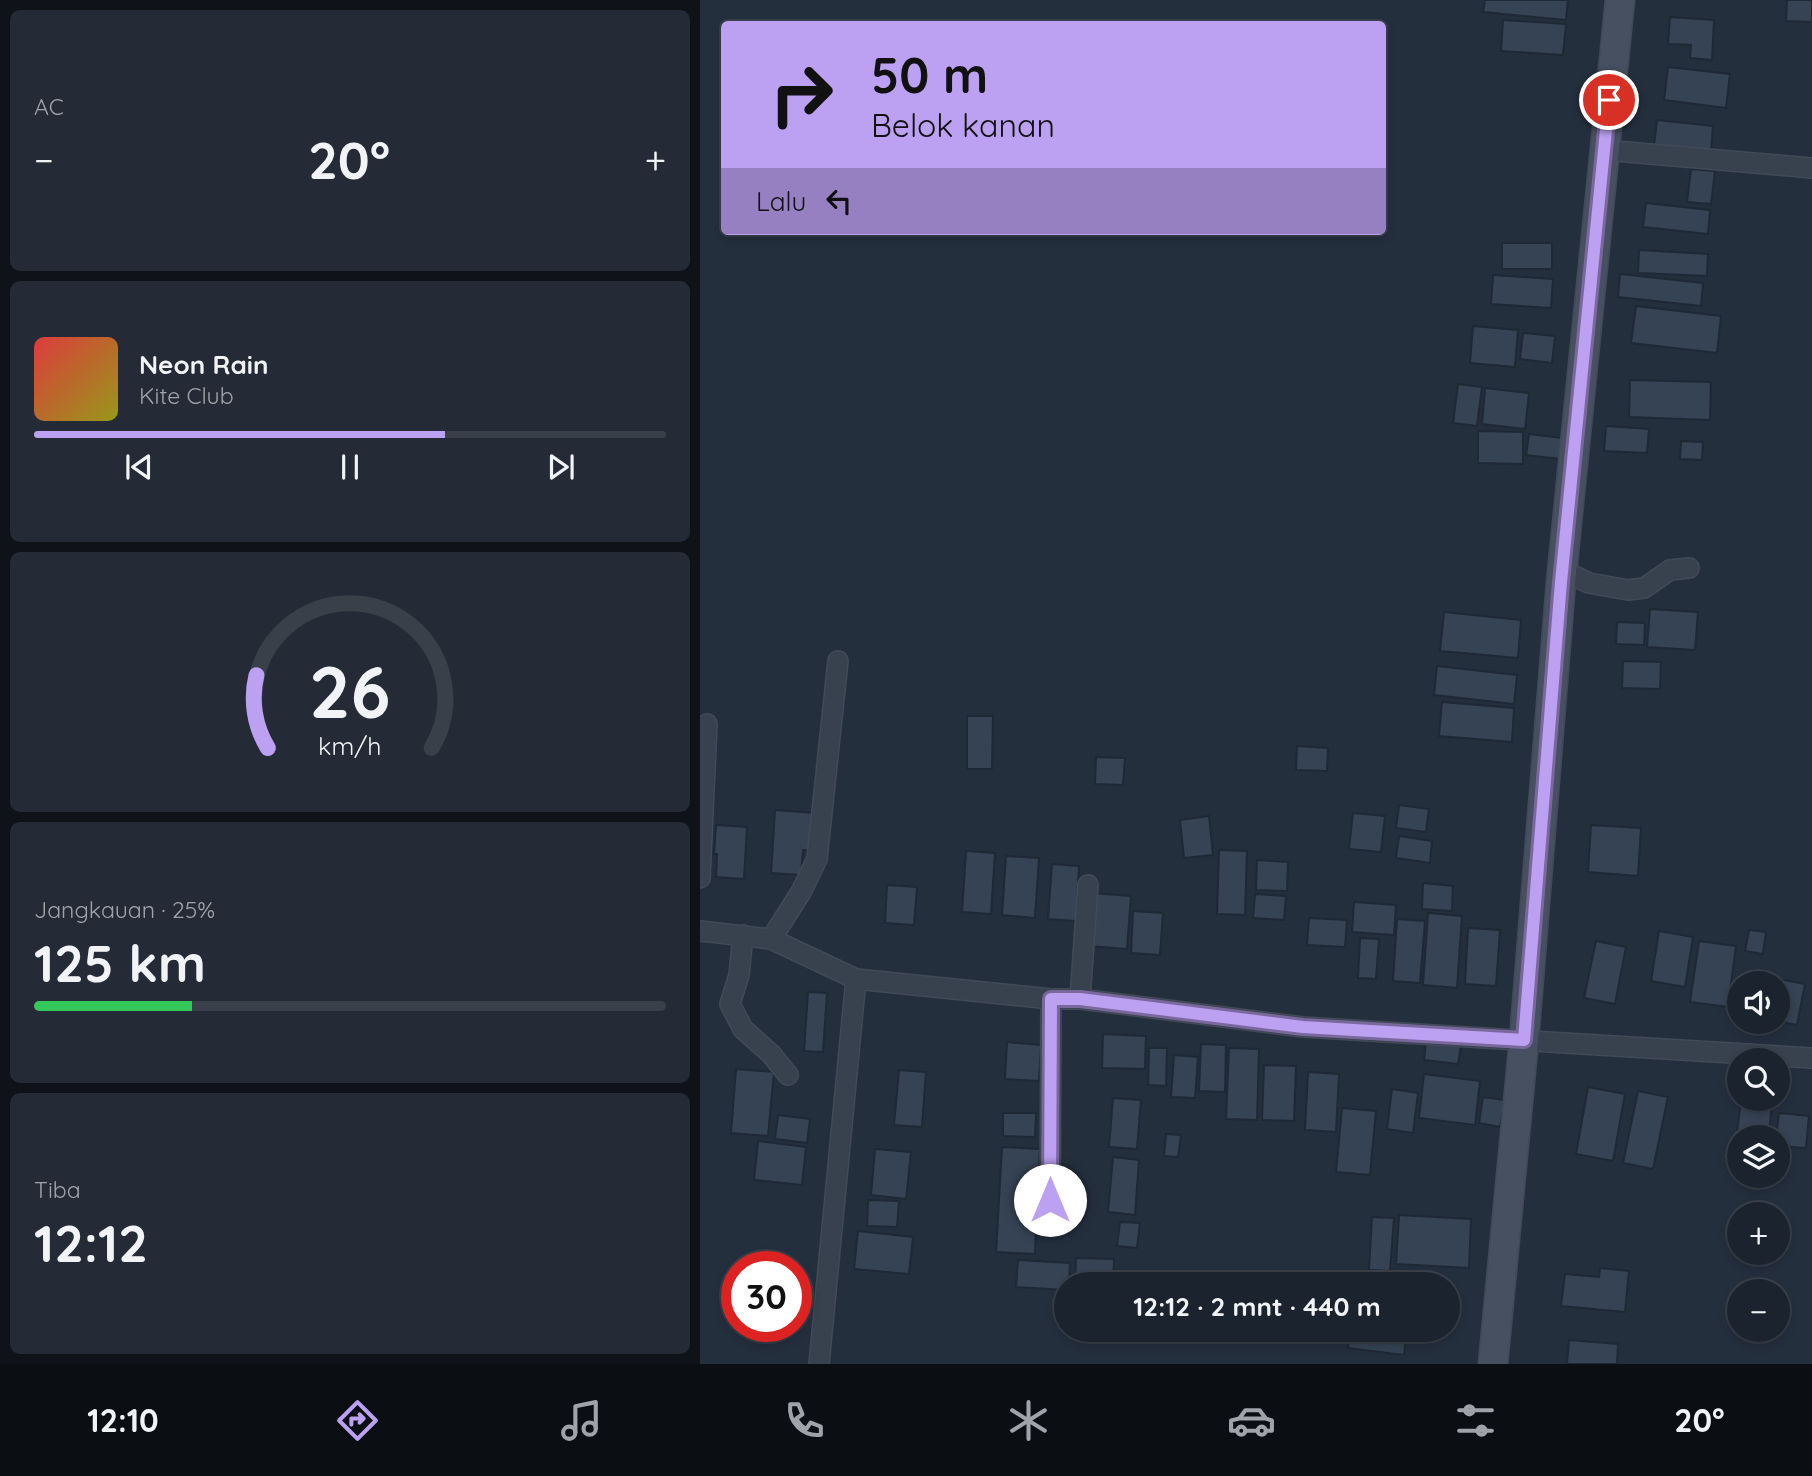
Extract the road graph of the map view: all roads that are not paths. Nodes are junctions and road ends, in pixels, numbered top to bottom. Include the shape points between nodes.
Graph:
1 (1620, 0) edge
2 (1604, 150) junction
3 (1812, 168) edge
4 (1689, 568) dead end
5 (1562, 570) junction
6 (838, 661) dead end
7 (707, 724) dead end
8 (700, 878) edge
9 (1088, 885) dead end
10 (700, 931) edge
11 (743, 935) junction
12 (771, 939) junction
13 (856, 979) junction
14 (1051, 999) junction
15 (1080, 999) junction
16 (1524, 1040) junction
17 (1812, 1058) edge
18 (788, 1075) dead end
19 (1050, 1226) dead end
20 (819, 1364) edge
21 (1493, 1364) edge

1 - 2 street
2 - 3 street
2 - 5 street
4 - 5 street via 1670,570 1644,588 1628,590 1589,583
5 - 16 street
6 - 12 street via 817,859
7 - 8 street
9 - 15 street
10 - 11 street
11 - 12 street
11 - 18 street via 730,1004 743,1029
12 - 13 street
13 - 14 street
13 - 20 street
14 - 15 street
14 - 19 street
15 - 16 street via 1303,1027
16 - 17 street
16 - 21 street

